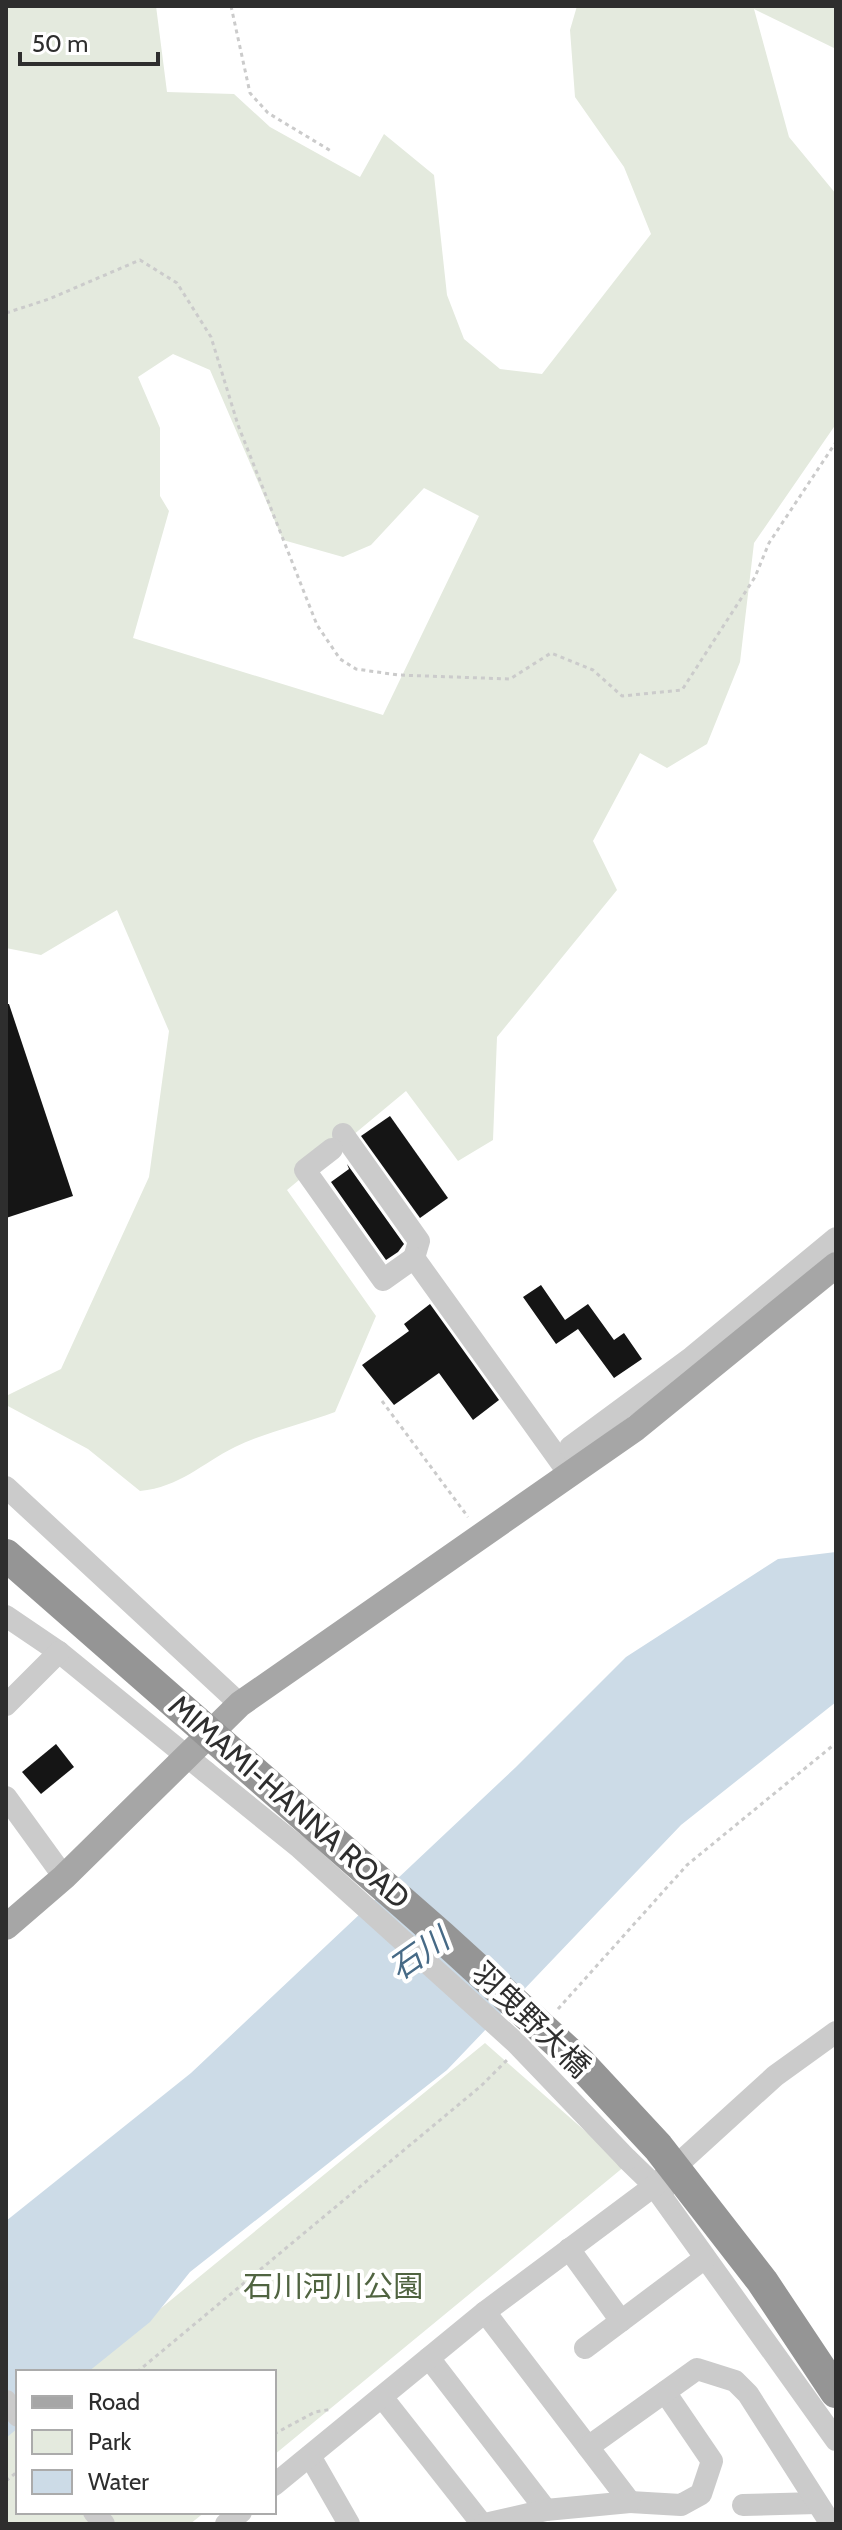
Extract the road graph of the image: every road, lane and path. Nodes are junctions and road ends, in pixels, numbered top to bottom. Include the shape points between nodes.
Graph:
1 (231, 6) edge
2 (331, 151) dead end
3 (6, 313) edge
4 (836, 442) edge
5 (836, 1238) edge
6 (414, 1258) junction
7 (836, 1265) edge
8 (382, 1401) dead end
9 (577, 1470) junction
10 (6, 1487) edge
11 (483, 1536) junction
12 (6, 1555) edge
13 (6, 1575) edge
14 (6, 1616) edge
15 (59, 1652) junction
16 (240, 1704) junction
17 (6, 1705) edge
18 (836, 1743) edge
19 (197, 1764) junction
20 (6, 1797) edge
21 (64, 1877) junction
22 (6, 1927) edge
23 (554, 2013) dead end
24 (836, 2032) edge
25 (512, 2055) dead end
26 (654, 2186) junction
27 (569, 2249) junction
28 (705, 2258) junction
29 (485, 2312) junction
30 (621, 2321) junction
31 (585, 2348) dead end
32 (429, 2358) junction
33 (139, 2370) edge
34 (836, 2374) edge
35 (665, 2392) junction
36 (836, 2392) edge
37 (382, 2397) junction
38 (836, 2410) edge
39 (351, 2423) junction
40 (276, 2433) edge
41 (836, 2440) edge
42 (588, 2447) junction
43 (310, 2456) junction
44 (276, 2483) edge
45 (630, 2502) junction
46 (817, 2503) junction
47 (743, 2505) dead end
48 (546, 2510) junction
49 (349, 2524) edge
50 (483, 2524) edge
51 (831, 2524) edge

1 - 2 path via 250,93 268,113
3 - 4 path via 140,260 177,283 211,337 238,425 317,625 340,659 356,669 510,679 551,653 593,670 622,696 682,690
5 - 9 street via 692,1357 570,1447
6 - 6 street via 419,1241 338,1141 305,1170 383,1280
6 - 9 street
7 - 9 main road
8 - 11 path
9 - 11 main road
10 - 16 street
11 - 16 main road
12 - 36 highway, MIMAMI-HANNA ROAD, bridge via 579,2062 658,2147 762,2281
13 - 38 highway, MIMAMI-HANNA ROAD via 424,1937 573,2075 650,2154 754,2289
14 - 15 street, 羽曳野大橋
15 - 17 street
15 - 19 street, 羽曳野大橋
16 - 19 main road
18 - 23 path via 687,1865
19 - 21 main road
19 - 26 street, 羽曳野大橋, bridge via 300,1848 504,2032
20 - 21 street
21 - 22 main road
24 - 26 street via 775,2076
25 - 33 path
26 - 27 street
26 - 28 street
26 - 34 street
27 - 29 street
27 - 30 street
28 - 30 street
28 - 41 street
29 - 32 street
29 - 42 street
30 - 31 street
32 - 37 street
32 - 48 street
35 - 42 street
35 - 45 street via 712,2461 701,2494 681,2505
35 - 46 street via 697,2369 735,2381
37 - 39 street
37 - 50 street
39 - 40 path via 336,2408 315,2412
39 - 43 street
42 - 45 street
43 - 44 street
43 - 49 street
45 - 48 street
46 - 47 street
46 - 51 street
48 - 50 street

